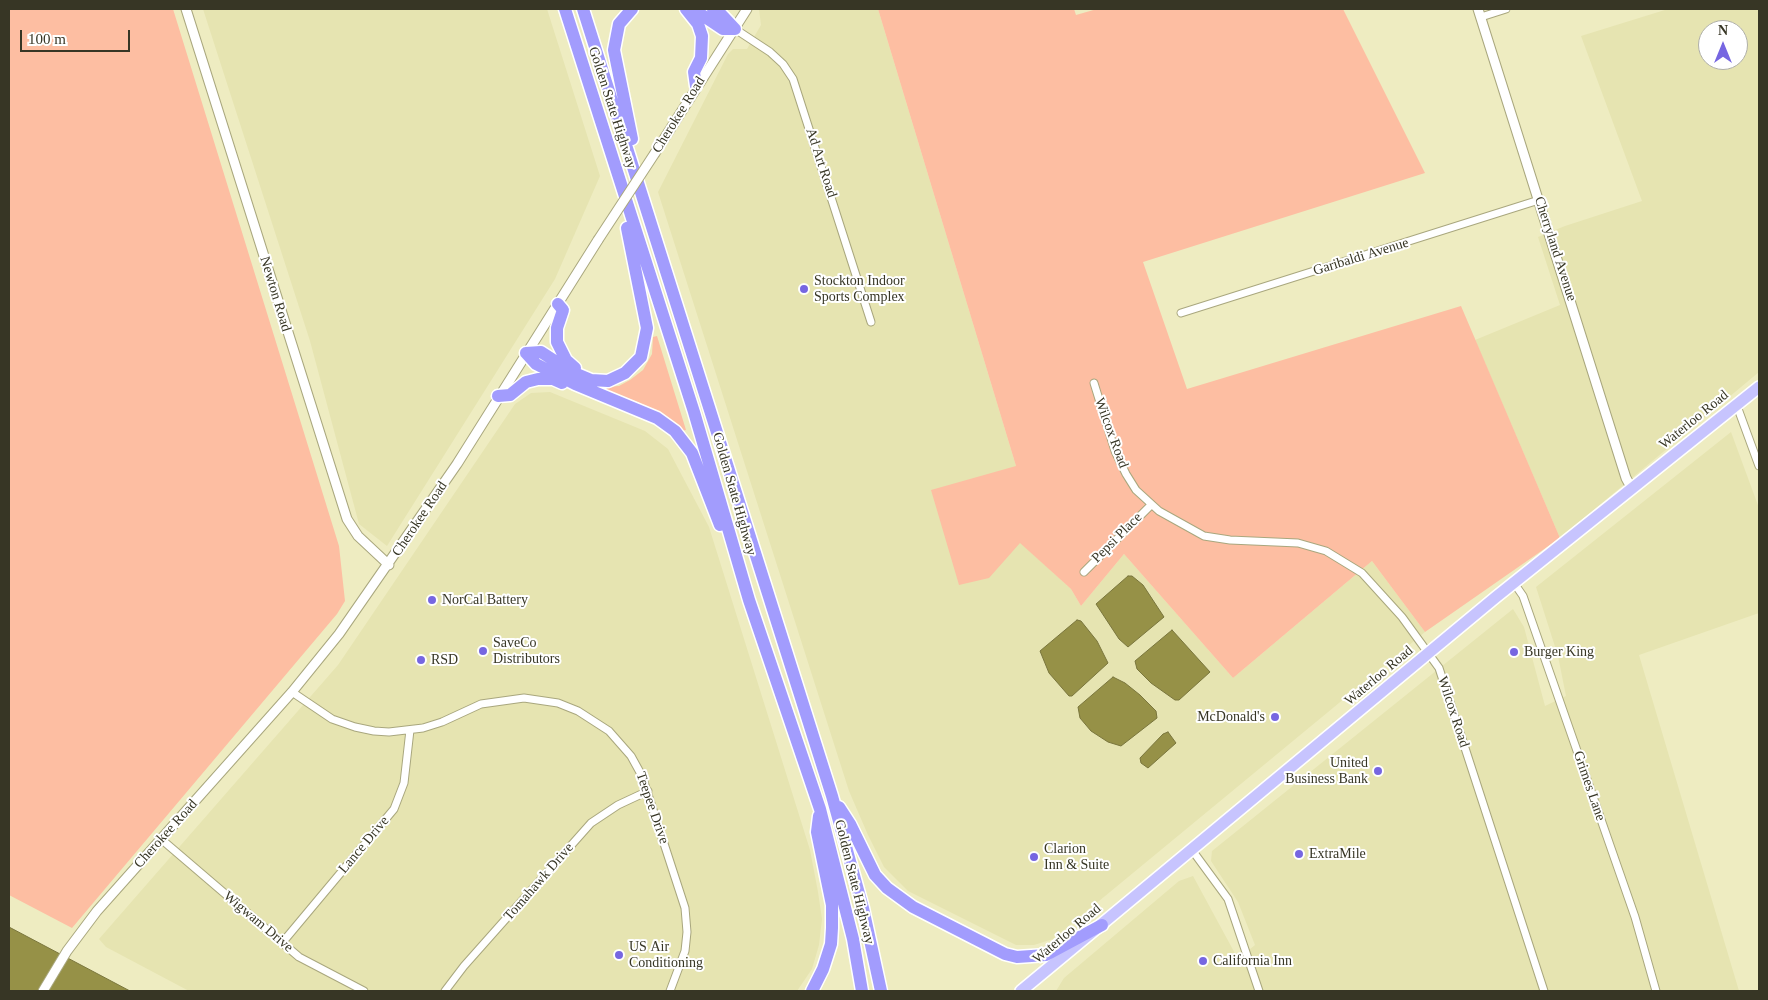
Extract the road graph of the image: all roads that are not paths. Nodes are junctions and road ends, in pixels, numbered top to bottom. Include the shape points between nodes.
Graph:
1 (186, 9) edge
2 (564, 9) edge
3 (583, 9) edge
4 (632, 9) edge
5 (686, 9) edge
6 (693, 9) edge
7 (713, 9) edge
8 (747, 9) edge
9 (1506, 9) edge
10 (1480, 13) edge
11 (735, 29) junction
12 (696, 86) junction
13 (631, 160) junction
14 (625, 199) junction
15 (1539, 200) junction
16 (558, 304) junction
17 (1181, 313) dead end
18 (871, 322) dead end
19 (526, 353) junction
20 (577, 380) junction
21 (1094, 383) dead end
22 (1759, 386) edge
23 (498, 396) junction
24 (1737, 406) junction
25 (1759, 466) edge
26 (1632, 489) junction
27 (1151, 505) junction
28 (730, 533) junction
29 (389, 564) junction
30 (1084, 572) dead end
31 (1514, 583) junction
32 (1429, 654) junction
33 (292, 692) junction
34 (410, 730) junction
35 (648, 791) junction
36 (832, 796) junction
37 (820, 809) junction
38 (161, 839) junction
39 (1192, 850) junction
40 (1102, 925) junction
41 (282, 943) junction
42 (42, 991) edge
43 (364, 991) edge
44 (445, 991) edge
45 (670, 991) edge
46 (812, 991) edge
47 (862, 991) edge
48 (881, 991) edge
49 (1021, 991) edge
50 (1259, 991) edge
51 (1544, 991) edge
52 (1656, 991) edge

1 - 29 street, Newton Road via 346,519 358,536
2 - 14 highway, Golden State Highway
3 - 13 highway, Golden State Highway
4 - 13 highway via 619,24 614,50 632,142
5 - 12 highway via 698,24 702,36 701,58 694,72
6 - 11 highway via 723,29
7 - 11 highway
8 - 11 street, Cherokee Road
9 - 10 street
10 - 15 street, Cherryland Avenue
11 - 12 street, Cherokee Road
11 - 18 street, Ad Art Road via 770,52 793,79
12 - 16 street, Cherokee Road, bridge
13 - 36 highway, Golden State Highway
14 - 20 highway via 626,224 647,328 646,341 641,357 625,373 608,381
14 - 28 highway, Golden State Highway
15 - 17 street, Garibaldi Avenue
15 - 26 street, Cherryland Avenue
16 - 19 street, Cherokee Road
16 - 20 highway via 563,310 557,328 557,342
19 - 20 highway via 541,352
19 - 23 street, Cherokee Road
20 - 23 highway via 538,379 526,382 510,395
20 - 28 highway via 656,418 675,431 692,453 720,524
21 - 27 street, Wilcox Road via 1115,451 1136,490
22 - 24 main road, Waterloo Road
23 - 29 street, Cherokee Road via 457,464
24 - 25 street
24 - 26 main road, Waterloo Road
26 - 31 main road, Waterloo Road
27 - 30 street, Pepsi Place
27 - 32 street, Wilcox Road via 1204,536 1298,543 1342,559 1371,582 1402,616
28 - 37 highway, Golden State Highway via 749,600
29 - 33 street, Cherokee Road
31 - 32 main road, Waterloo Road
31 - 52 street, Grimes Lane via 1526,606 1635,917
32 - 39 main road, Waterloo Road
32 - 51 street, Wilcox Road via 1439,668
33 - 34 street, Teepee Drive via 332,719 355,728 389,732
33 - 38 street, Cherokee Road
34 - 35 street, Teepee Drive via 435,725 481,704 524,698 558,703 578,711 609,731 631,756
34 - 41 street, Lance Drive via 404,783 394,809
35 - 44 street, Tomahawk Drive via 591,823
35 - 45 street, Teepee Drive via 686,920 685,951
36 - 40 highway via 875,875 887,888 913,907 1005,954 1018,957 1046,955
36 - 48 highway, Golden State Highway via 863,908
37 - 46 highway via 817,832 832,905 832,928 819,981
37 - 47 highway, Golden State Highway via 849,920
38 - 41 street, Wigwam Drive
38 - 42 street, Cherokee Road via 97,911
39 - 40 main road, Waterloo Road
39 - 50 street via 1228,899
40 - 49 main road, Waterloo Road
41 - 43 street, Wigwam Drive via 299,957

